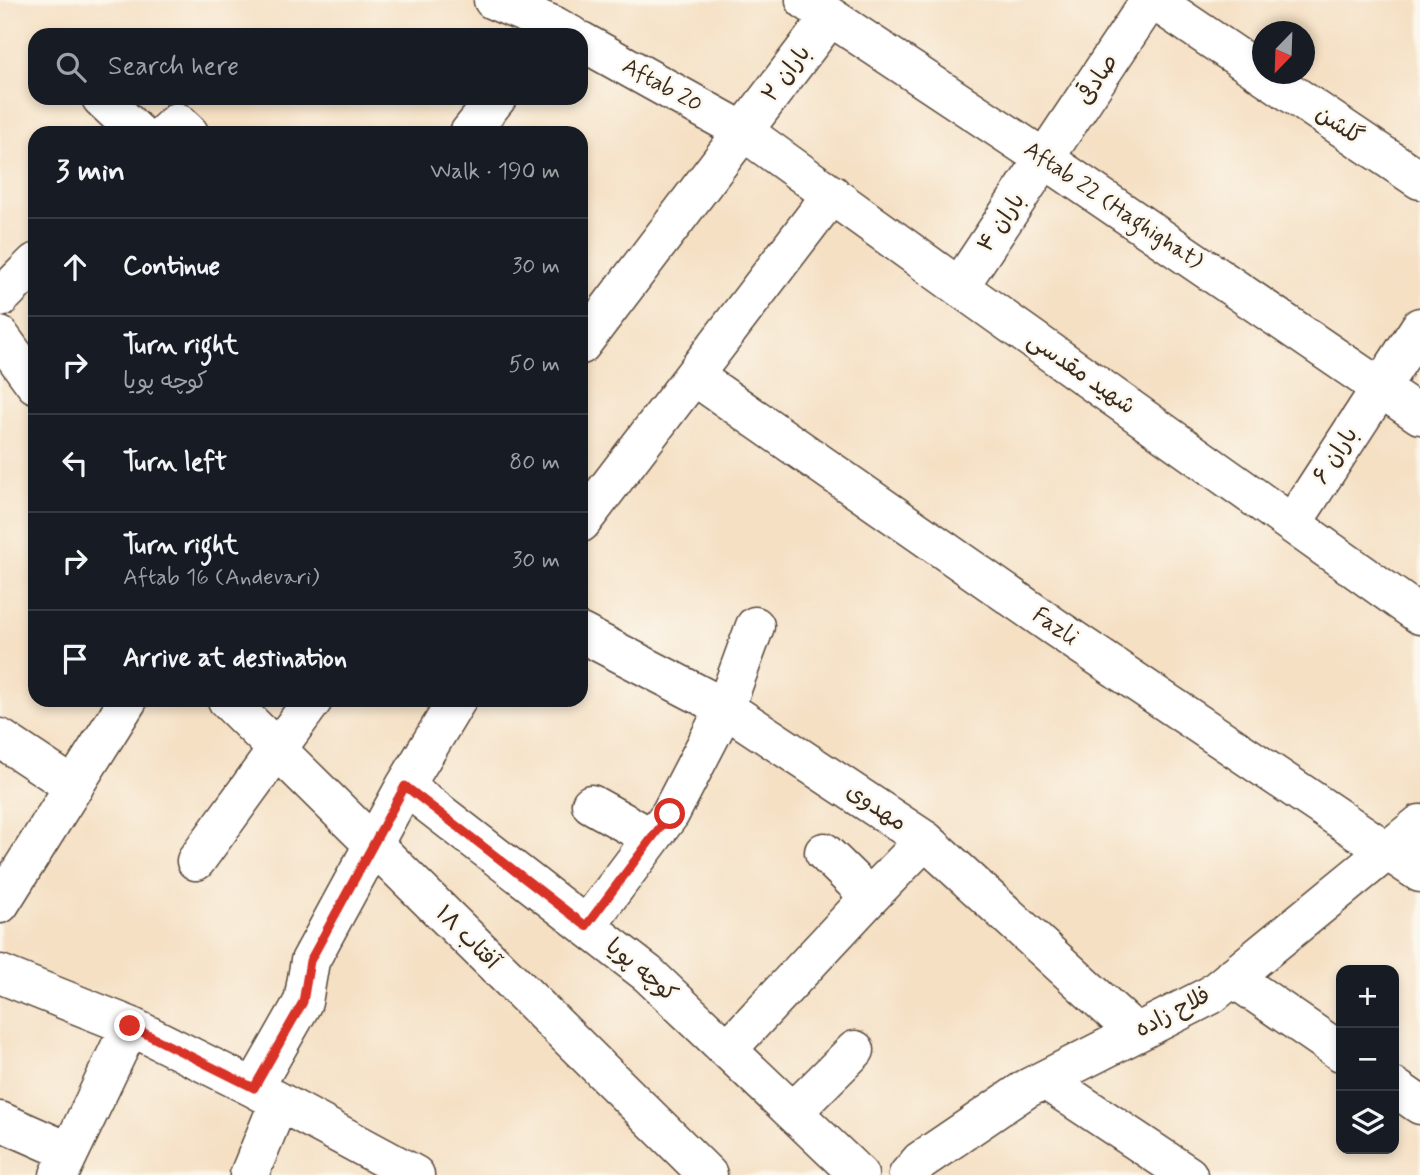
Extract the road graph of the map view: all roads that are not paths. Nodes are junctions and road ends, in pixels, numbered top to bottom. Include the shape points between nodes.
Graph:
1 (493, 0) edge
2 (1152, 0) edge
3 (817, 8) edge
4 (551, 28) edge
5 (588, 47) edge
6 (108, 105) edge
7 (492, 105) edge
8 (131, 126) edge
9 (475, 126) edge
10 (743, 131) junction
11 (1045, 159) junction
12 (1420, 180) edge
13 (832, 194) junction
14 (28, 270) edge
15 (959, 287) junction
16 (0, 298) edge
17 (1420, 327) edge
18 (0, 336) edge
19 (588, 336) edge
20 (28, 374) edge
21 (694, 376) junction
22 (1380, 388) junction
23 (1420, 415) edge
24 (588, 514) edge
25 (1292, 524) junction
26 (1420, 615) edge
27 (755, 626) dead end
28 (588, 637) edge
29 (124, 707) edge
30 (234, 707) edge
31 (308, 707) edge
32 (453, 707) edge
33 (725, 708) junction
34 (0, 738) edge
35 (276, 749) junction
36 (405, 786) junction
37 (74, 787) junction
38 (591, 804) dead end
39 (1420, 824) edge
40 (652, 838) junction
41 (925, 840) junction
42 (373, 845) junction
43 (824, 852) dead end
44 (1387, 852) junction
45 (196, 861) dead end
46 (1420, 873) edge
47 (870, 897) junction
48 (0, 904) edge
49 (586, 926) junction
50 (0, 974) edge
51 (1232, 977) junction
52 (130, 1026) junction
53 (1136, 1033) junction
54 (727, 1049) junction
55 (1336, 1049) edge
56 (855, 1050) dead end
57 (1045, 1080) junction
58 (1399, 1090) edge
59 (266, 1095) junction
60 (1420, 1105) edge
61 (793, 1112) junction
62 (0, 1121) edge
63 (64, 1164) edge
64 (249, 1175) edge
65 (415, 1175) edge
66 (708, 1175) edge
67 (859, 1175) edge
68 (908, 1175) edge
69 (1188, 1175) edge

1 - 4 street, Aftab 20
2 - 11 street, صادقی
2 - 12 street, گلشن
3 - 10 street, باران ۲
3 - 11 street, Aftab 22 (Haghighat)
5 - 10 street, Aftab 20
6 - 8 street
7 - 9 street
10 - 13 street, شهید مقدسی
10 - 19 street, باران ۲
11 - 15 street, باران ۴
11 - 22 street, Aftab 22 (Haghighat)
13 - 15 street, شهید مقدسی
13 - 21 street
14 - 16 street
15 - 25 street, شهید مقدسی
17 - 22 street, باران ۶
18 - 20 street
21 - 24 street
21 - 44 street, Fazli
22 - 23 street, Aftab 22 (Haghighat)
22 - 25 street, باران ۶
25 - 26 street, شهید مقدسی
27 - 33 street
28 - 33 street, مهدوی
29 - 37 street
30 - 35 street, آفتاب ۱۸
31 - 35 street
32 - 36 street
33 - 40 street via 670,814
33 - 41 street, مهدوی
34 - 37 street
35 - 42 street, آفتاب ۱۸
35 - 45 street
36 - 42 street
36 - 49 street, کوچه پویا
37 - 48 street
38 - 40 street
39 - 44 street, فلاح زاده
40 - 49 street
41 - 47 street
41 - 53 street, مهدوی
42 - 59 street via 310,961 303,1002
42 - 66 street, آفتاب ۱۸
43 - 47 street
44 - 46 street, Fazli
44 - 51 street, فلاح زاده
47 - 54 street
49 - 54 street, کوچه پویا via 648,974
50 - 52 street
51 - 53 street, فلاح زاده via 1211,995
51 - 55 street
52 - 59 street
52 - 63 street
53 - 57 street, فلاح زاده
54 - 61 street, کوچه پویا
56 - 61 street
57 - 68 street, فلاح زاده via 920,1161
57 - 69 street
58 - 60 street
59 - 64 street
59 - 65 street
61 - 67 street, کوچه پویا
62 - 63 street

